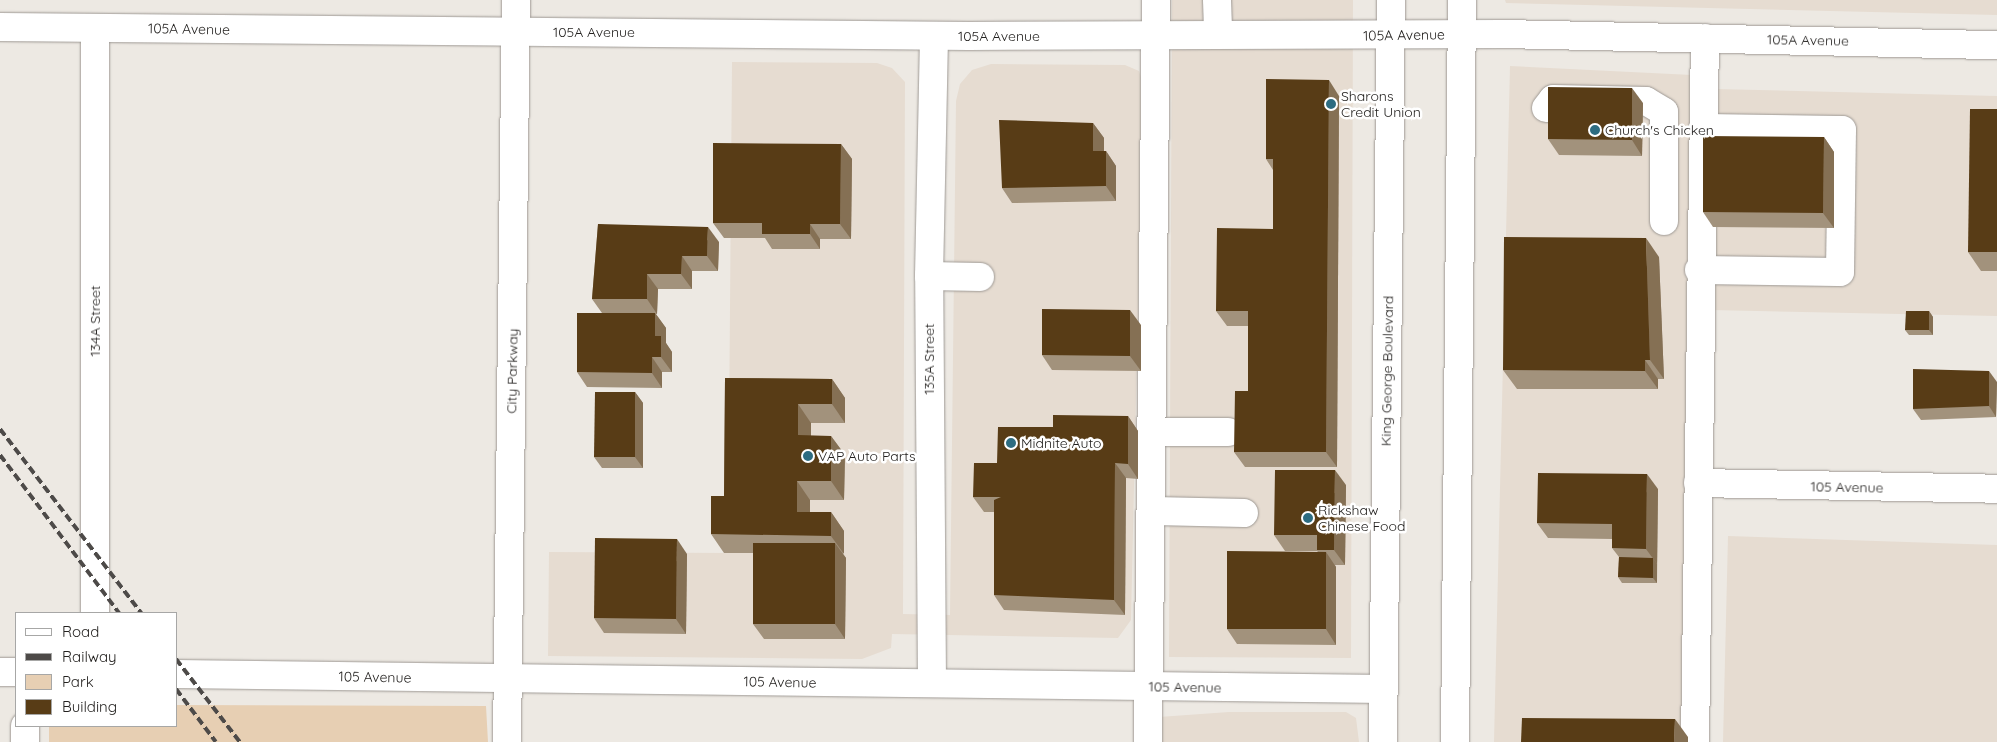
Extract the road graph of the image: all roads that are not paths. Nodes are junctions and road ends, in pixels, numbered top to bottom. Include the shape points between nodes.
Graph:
1 (516, 0) edge
2 (1156, 0) edge
3 (1217, 0) edge
4 (1391, 0) edge
5 (1462, 0) edge
6 (0, 27) edge
7 (95, 28) junction
8 (516, 32) junction
9 (1156, 33) junction
10 (1218, 34) junction
11 (1391, 34) junction
12 (1461, 34) junction
13 (934, 36) junction
14 (1705, 38) junction
15 (1997, 44) edge
16 (1546, 108) edge
17 (1702, 128) junction
18 (1664, 221) dead end
19 (1699, 270) junction
20 (929, 276) junction
21 (980, 277) dead end
22 (1154, 432) junction
23 (1228, 432) dead end
24 (1698, 483) junction
25 (1997, 489) edge
26 (1154, 511) junction
27 (1244, 513) dead end
28 (95, 612) edge
29 (0, 672) edge
30 (15, 672) edge
31 (178, 674) edge
32 (508, 678) junction
33 (932, 683) junction
34 (1148, 686) junction
35 (1384, 689) junction
36 (25, 727) edge
37 (25, 742) edge
38 (507, 742) edge
39 (1148, 742) edge
40 (1383, 742) edge
41 (1455, 742) edge
42 (1695, 742) edge

1 - 8 street, City Parkway
2 - 9 street
3 - 10 street
4 - 11 street, King George Boulevard
5 - 12 street
6 - 7 street, 105A Avenue
7 - 8 street, 105A Avenue
7 - 28 street, 134A Street
8 - 13 street, 105A Avenue
8 - 32 street, City Parkway
9 - 10 street, 105A Avenue
9 - 13 street, 105A Avenue
9 - 22 street
10 - 11 street, 105A Avenue
11 - 12 street, 105A Avenue
11 - 35 street, King George Boulevard
12 - 14 street, 105A Avenue
12 - 41 street
13 - 20 street, 135A Street
14 - 15 street, 105A Avenue
14 - 17 street
16 - 18 street via 1554,99 1646,101 1664,112
17 - 19 street
17 - 19 street via 1842,130 1840,272
19 - 24 street
20 - 21 street
20 - 33 street, 135A Street
22 - 23 street
22 - 26 street
24 - 25 street, 105 Avenue
24 - 42 street
26 - 27 street
26 - 34 street
29 - 30 street
31 - 32 street, 105 Avenue
32 - 33 street, 105 Avenue
32 - 38 street, City Parkway
33 - 34 street, 105 Avenue
34 - 35 street, 105 Avenue
34 - 39 street
35 - 40 street, King George Boulevard
36 - 37 street

